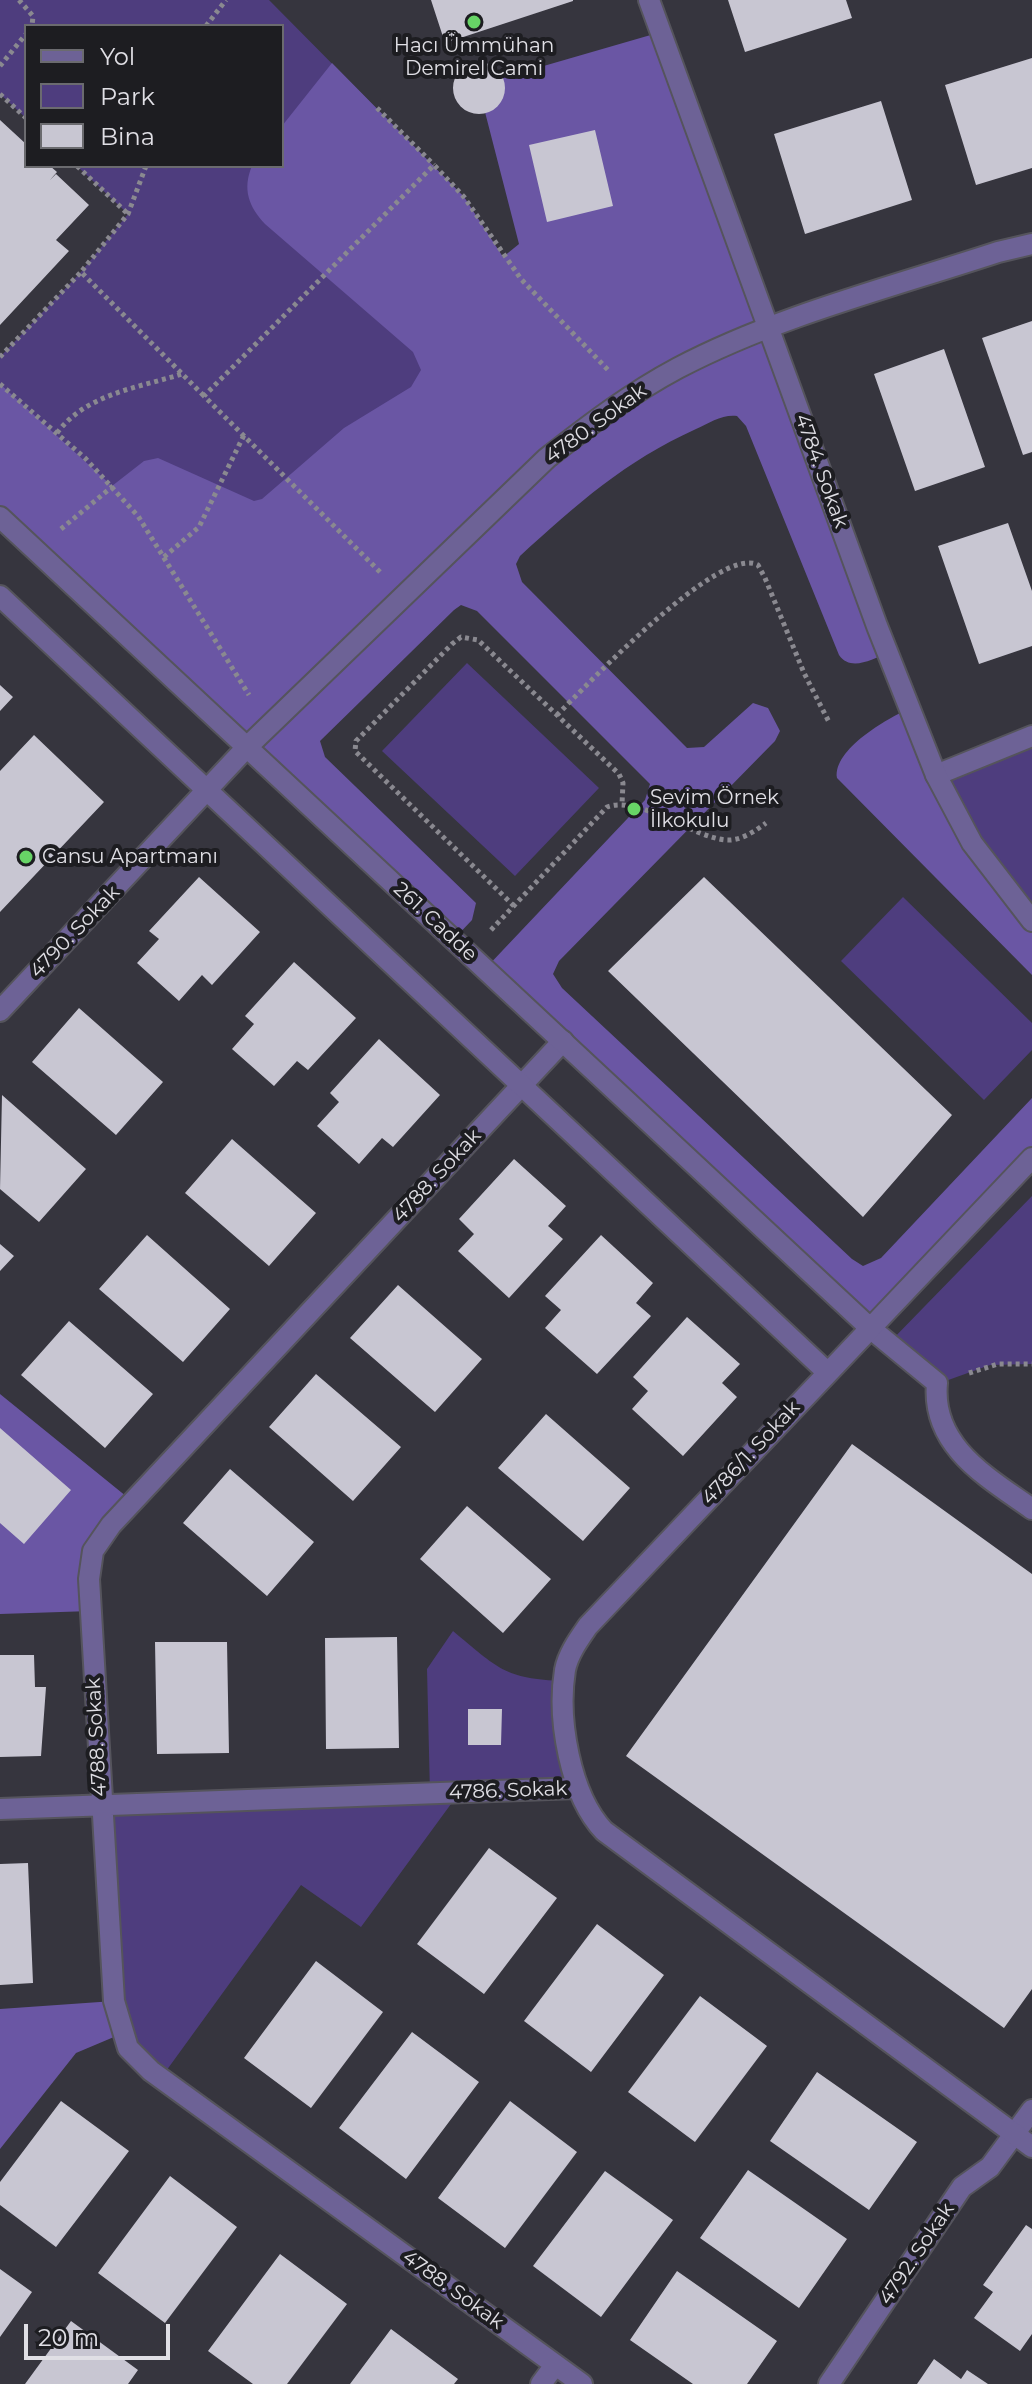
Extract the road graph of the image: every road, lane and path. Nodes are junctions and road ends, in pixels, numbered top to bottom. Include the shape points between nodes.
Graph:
1 (19, 0) edge
2 (226, 0) edge
3 (649, 0) edge
4 (32, 24) edge
5 (208, 24) edge
6 (24, 36) edge
7 (0, 66) edge
8 (0, 94) edge
9 (377, 108) dead end
10 (24, 116) edge
11 (434, 165) junction
12 (79, 168) edge
13 (145, 168) edge
14 (128, 214) junction
15 (1032, 244) edge
16 (81, 272) junction
17 (769, 328) junction
18 (0, 357) edge
19 (182, 374) junction
20 (0, 384) edge
21 (632, 395) junction
22 (204, 396) junction
23 (57, 433) junction
24 (244, 435) junction
25 (113, 486) junction
26 (0, 517) edge
27 (38, 552) junction
28 (164, 557) junction
29 (0, 596) edge
30 (404, 596) junction
31 (557, 715) junction
32 (830, 724) dead end
33 (269, 726) junction
34 (1032, 736) edge
35 (247, 747) junction
36 (936, 775) junction
37 (208, 791) junction
38 (622, 804) junction
39 (766, 823) dead end
40 (514, 906) junction
41 (1032, 921) edge
42 (469, 954) junction
43 (0, 1011) edge
44 (563, 1041) junction
45 (521, 1085) junction
46 (1032, 1158) edge
47 (870, 1328) junction
48 (1032, 1364) edge
49 (827, 1372) junction
50 (937, 1383) junction
51 (1032, 1509) edge
52 (577, 1788) junction
53 (100, 1805) junction
54 (0, 1809) edge
55 (1032, 2110) edge
56 (1015, 2134) junction
57 (1032, 2147) edge
58 (555, 2365) junction
59 (541, 2384) edge
60 (582, 2384) edge
61 (829, 2384) edge

1 - 4 path via 33,16
2 - 5 path
3 - 17 street, 4784. Sokak
6 - 7 path
8 - 10 path
9 - 11 path
11 - 21 path via 464,197 521,279
11 - 22 path
12 - 14 path
13 - 14 path
14 - 16 path
15 - 17 street, 4780. Sokak
16 - 18 path
16 - 19 path
17 - 21 street, 4780. Sokak via 679,367
17 - 36 street, 4784. Sokak
19 - 22 path
19 - 23 path via 95,401 69,417
20 - 23 path
21 - 30 street, 4780. Sokak via 547,458
22 - 24 path
23 - 25 path
24 - 28 path via 199,527
24 - 30 path
25 - 27 path
25 - 28 path
26 - 27 street, 261. Cadde
27 - 35 street, 261. Cadde
28 - 33 path
29 - 37 street
30 - 33 street, 4780. Sokak
31 - 32 path via 630,641 685,595 748,562 758,565 765,578
31 - 38 path via 619,774
31 - 40 path via 478,640 461,637 356,741 360,758
33 - 35 street, 4780. Sokak
34 - 36 street
35 - 37 street, 4790. Sokak
35 - 42 street, 261. Cadde
36 - 41 street, 4784. Sokak via 972,843
37 - 43 street, 4790. Sokak
37 - 45 street
38 - 39 path via 726,840 746,836
38 - 40 path via 607,807
40 - 42 path
42 - 44 street, 261. Cadde
44 - 45 street, 4788. Sokak
44 - 47 street, 261. Cadde
45 - 49 street
45 - 53 street, 4788. Sokak via 96,1544 89,1579
46 - 47 street, 4786/1. Sokak
47 - 49 street, 4786/1. Sokak
47 - 50 street, 261. Cadde
48 - 50 path via 990,1365
49 - 52 street, 4786/1. Sokak via 575,1645 566,1667 563,1708
50 - 51 street via 937,1410 956,1450
52 - 53 street, 4786. Sokak
52 - 56 street, 4786. Sokak via 593,1819 622,1845
53 - 54 street, 4786. Sokak
53 - 58 street, 4788. Sokak via 117,2019 136,2058
55 - 56 street, 4792. Sokak
56 - 57 street, 4786. Sokak
56 - 61 street, 4792. Sokak via 990,2167 962,2187
58 - 59 street
58 - 60 street, 4788. Sokak

